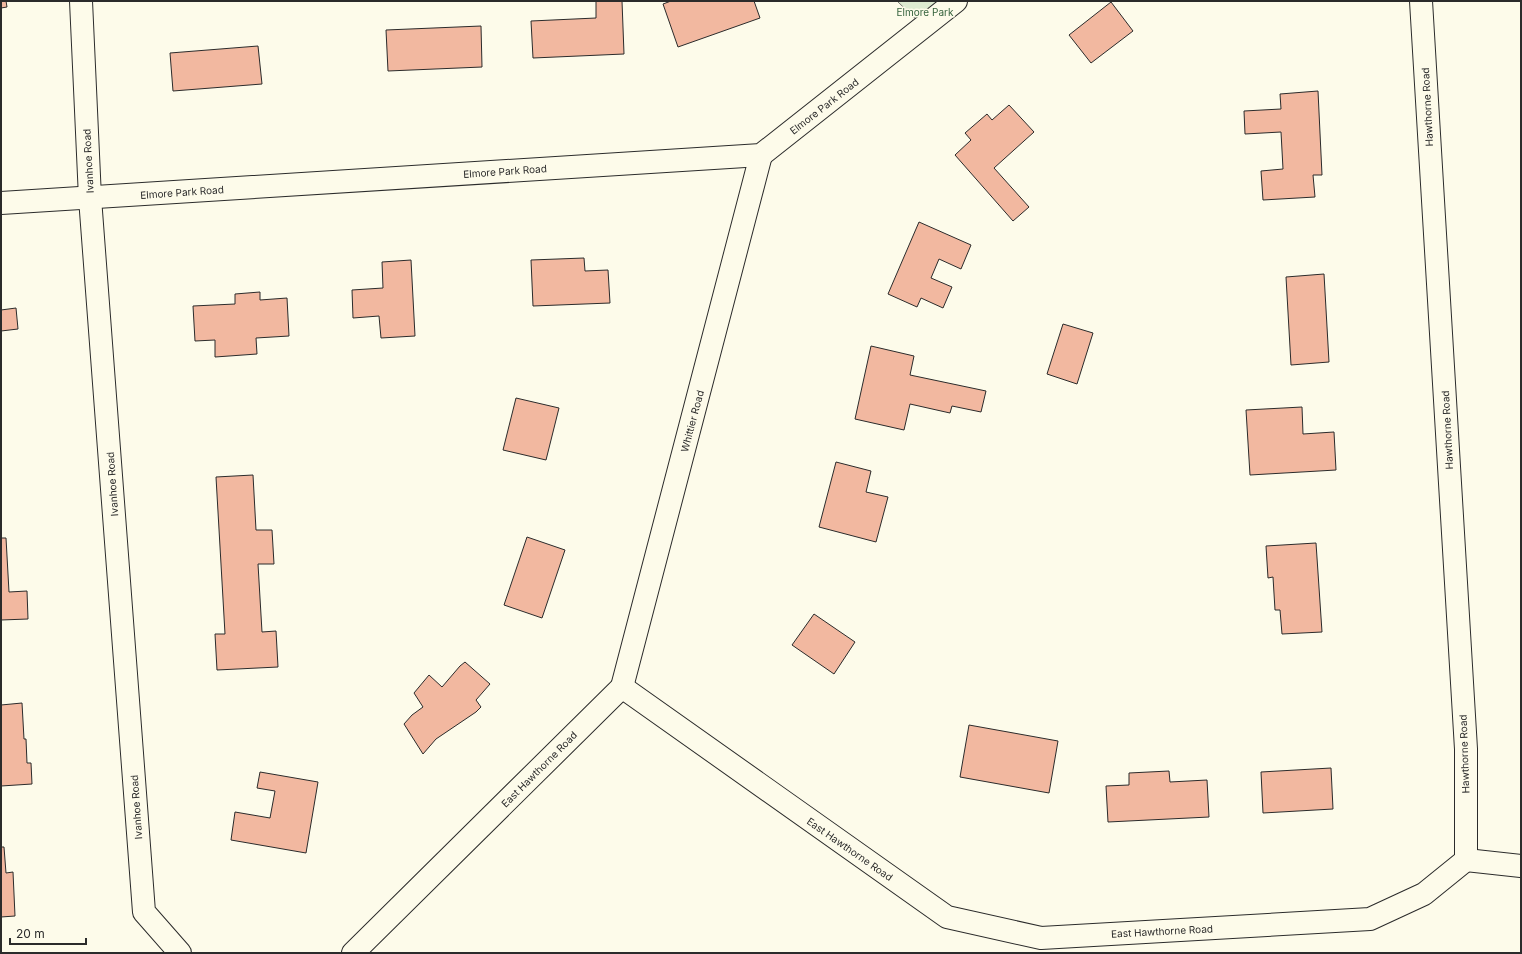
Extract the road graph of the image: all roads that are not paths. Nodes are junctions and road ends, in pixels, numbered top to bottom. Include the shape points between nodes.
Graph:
1 (81, 1) edge
2 (956, 1) edge
3 (1421, 1) edge
4 (761, 155) junction
5 (90, 198) junction
6 (1, 203) edge
7 (622, 688) junction
8 (1466, 860) junction
9 (1521, 866) edge
10 (180, 953) edge
11 (354, 953) edge

1 - 5 street, Ivanhoe Road
2 - 4 street, Elmore Park Road
3 - 8 street, Hawthorne Road via 1466,749
4 - 5 street, Elmore Park Road
4 - 7 street, Whittier Road
5 - 6 street, Elmore Park Road
5 - 10 street, Ivanhoe Road via 144,912
7 - 8 street, East Hawthorne Road via 947,918 1041,938 1370,919 1424,894
7 - 11 street, East Hawthorne Road
8 - 9 street

